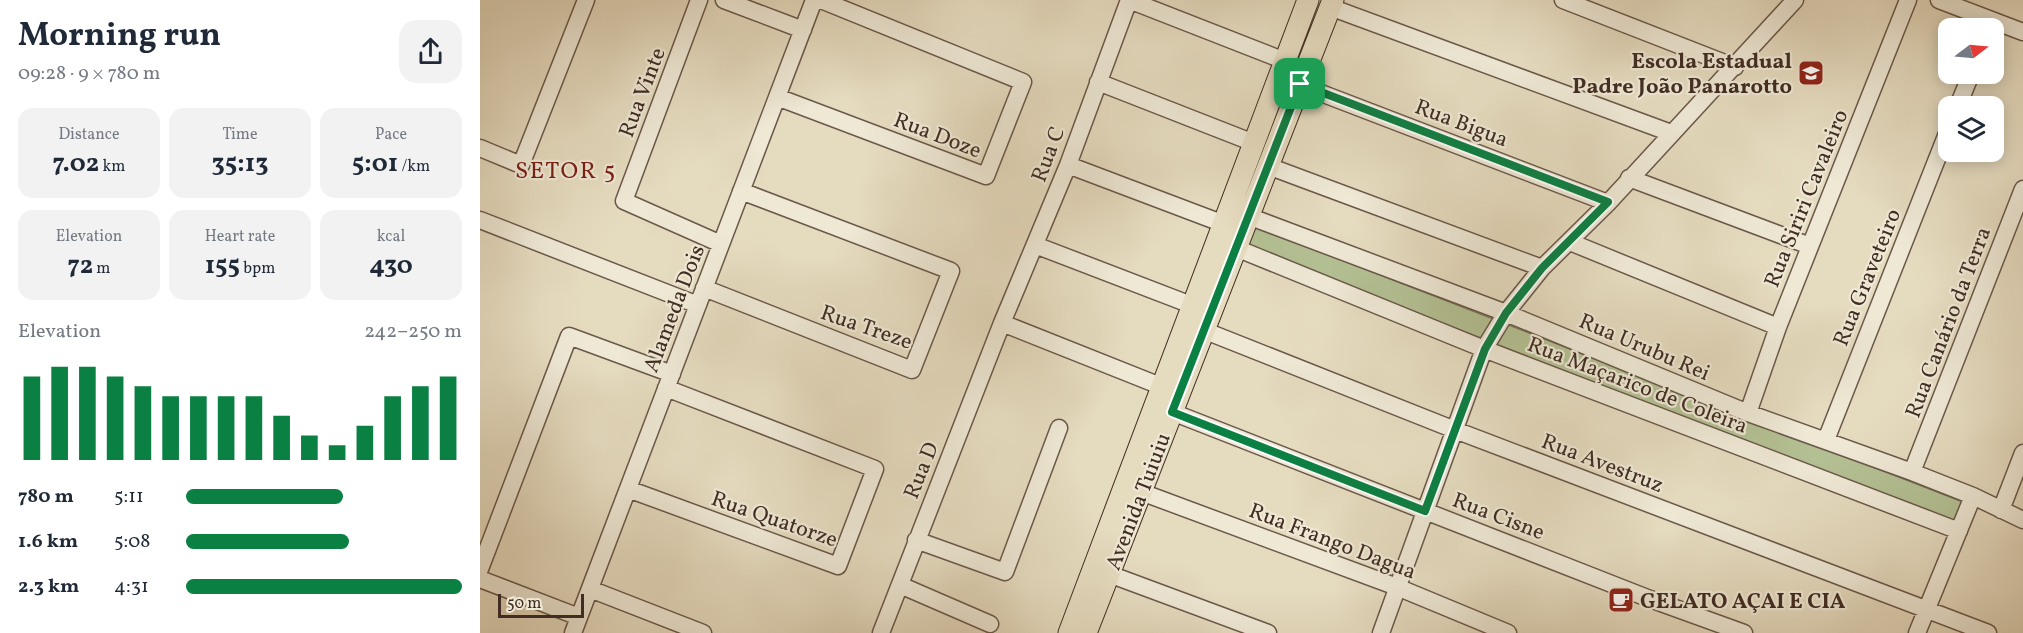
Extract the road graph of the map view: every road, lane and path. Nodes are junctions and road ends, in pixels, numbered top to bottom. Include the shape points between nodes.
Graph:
1 (586, 0) edge
2 (699, 0) edge
3 (724, 0) edge
4 (814, 0) edge
5 (821, 0) edge
6 (1129, 0) edge
7 (1308, 0) edge
8 (1563, 0) edge
9 (1795, 0) edge
10 (1908, 0) edge
11 (1939, 0) edge
12 (1331, 4) edge
13 (1978, 18) edge
14 (1300, 22) junction
15 (2004, 27) edge
16 (803, 30) junction
17 (1321, 31) junction
18 (2023, 32) edge
19 (1286, 61) junction
20 (1735, 67) junction
21 (1098, 82) junction
22 (1300, 84) junction
23 (777, 97) junction
24 (1671, 134) junction
25 (1254, 142) junction
26 (480, 148) edge
27 (1938, 156) edge
28 (1068, 165) junction
29 (1268, 166) junction
30 (1629, 178) junction
31 (2023, 189) edge
32 (741, 191) junction
33 (1608, 202) junction
34 (1248, 216) junction
35 (480, 220) edge
36 (1224, 224) junction
37 (1570, 242) junction
38 (721, 244) junction
39 (1035, 244) junction
40 (1810, 246) junction
41 (1236, 248) junction
42 (1542, 268) junction
43 (704, 288) junction
44 (698, 305) junction
45 (1194, 306) junction
46 (1506, 313) junction
47 (1002, 323) junction
48 (1778, 327) junction
49 (1203, 330) junction
50 (1485, 349) junction
51 (669, 381) junction
52 (1163, 387) junction
53 (1172, 412) junction
54 (1748, 413) junction
55 (1059, 428) dead end
56 (1455, 430) junction
57 (1155, 431) junction
58 (1826, 440) junction
59 (2023, 453) edge
60 (1912, 472) junction
61 (628, 489) junction
62 (1141, 492) junction
63 (1973, 496) junction
64 (2001, 510) junction
65 (1425, 511) junction
66 (2023, 520) edge
67 (1959, 531) junction
68 (916, 540) junction
69 (480, 569) edge
70 (1109, 574) junction
71 (480, 579) edge
72 (900, 585) junction
73 (1398, 588) junction
74 (590, 589) junction
75 (1927, 610) junction
76 (579, 617) junction
77 (990, 624) dead end
78 (1735, 632) edge
79 (573, 633) edge
80 (703, 633) edge
81 (881, 633) edge
82 (1069, 633) edge
83 (1086, 633) edge
84 (1268, 633) edge
85 (1381, 633) edge
86 (1508, 633) edge
87 (1917, 633) edge
88 (1988, 633) edge

1 - 26 street via 521,165
2 - 38 street, Rua Vinte via 624,201
3 - 16 street
4 - 16 street, Alameda Dois
5 - 23 street, Rua Doze via 1023,82 986,177
6 - 19 street
6 - 21 street, Rua C
7 - 14 main road, Avenida Tuiuiu
8 - 20 street
9 - 20 street
10 - 40 street, Rua Siriri Cavaleiro
11 - 13 street
12 - 17 main road, Avenida Tuiuiu
12 - 24 street
14 - 17 main road
14 - 19 main road, Avenida Tuiuiu
15 - 18 street
16 - 23 street, Alameda Dois
17 - 22 main road, Avenida Tuiuiu
19 - 25 main road, Avenida Tuiuiu
20 - 24 street
21 - 25 street
21 - 28 street, Rua C
22 - 29 main road, Avenida Tuiuiu
22 - 33 street, Rua Bigua
23 - 32 street, Alameda Dois
24 - 30 street
25 - 36 main road, Avenida Tuiuiu
27 - 58 street, Rua Graveteiro
28 - 36 street
28 - 39 street, Rua C
29 - 34 main road, Avenida Tuiuiu
29 - 42 street
30 - 33 street
30 - 40 street
31 - 60 street, Rua Canário da Terra
32 - 38 street, Alameda Dois
32 - 43 street, Rua Treze via 951,271 912,370
33 - 37 street
34 - 41 main road, Avenida Tuiuiu
34 - 46 street, Rua Urubu Rei
35 - 44 street
36 - 45 main road, Avenida Tuiuiu
37 - 42 street
37 - 48 street
38 - 43 street, Alameda Dois
39 - 45 street
39 - 47 street, Rua C
40 - 48 street, Rua Siriri Cavaleiro
41 - 49 main road, Avenida Tuiuiu
41 - 50 street, Rua Maçarico de Coleira
42 - 46 street
43 - 44 street, Alameda Dois
44 - 51 street, Alameda Dois
45 - 52 main road, Avenida Tuiuiu
46 - 50 street
46 - 54 street, Rua Urubu Rei
47 - 52 street
47 - 68 street, Rua D
48 - 54 street, Rua Siriri Cavaleiro
49 - 53 main road, Avenida Tuiuiu
49 - 56 street, Rua Avestruz
50 - 56 street
50 - 67 street, Rua Maçarico de Coleira
51 - 61 street, Alameda Dois
51 - 61 street, Rua Quatorze via 874,469 838,566
51 - 69 street via 569,336
52 - 57 main road, Avenida Tuiuiu
53 - 57 main road, Avenida Tuiuiu
53 - 65 street, Rua Cisne
54 - 58 street, Rua Urubu Rei
55 - 68 street via 1005,572
56 - 65 street
56 - 75 street, Rua Avestruz
57 - 62 main road, Avenida Tuiuiu
57 - 82 main road, Avenida Tuiuiu
58 - 60 street, Rua Urubu Rei
59 - 64 street
60 - 63 street, Rua Urubu Rei
61 - 74 street, Alameda Dois
62 - 70 main road, Avenida Tuiuiu
62 - 73 street, Rua Frango Dagua
63 - 64 street, Rua Urubu Rei
63 - 67 street
64 - 66 street, Rua Urubu Rei
65 - 73 street
65 - 78 street, Rua Cisne
67 - 75 street
68 - 72 street, Rua D
70 - 83 main road, Avenida Tuiuiu
70 - 84 street
71 - 76 street
72 - 77 street
72 - 81 street, Rua D
73 - 85 street
73 - 86 street, Rua Frango Dagua
74 - 76 street, Alameda Dois
74 - 80 street
75 - 87 street
75 - 88 street, Rua Avestruz
76 - 79 street, Alameda Dois

